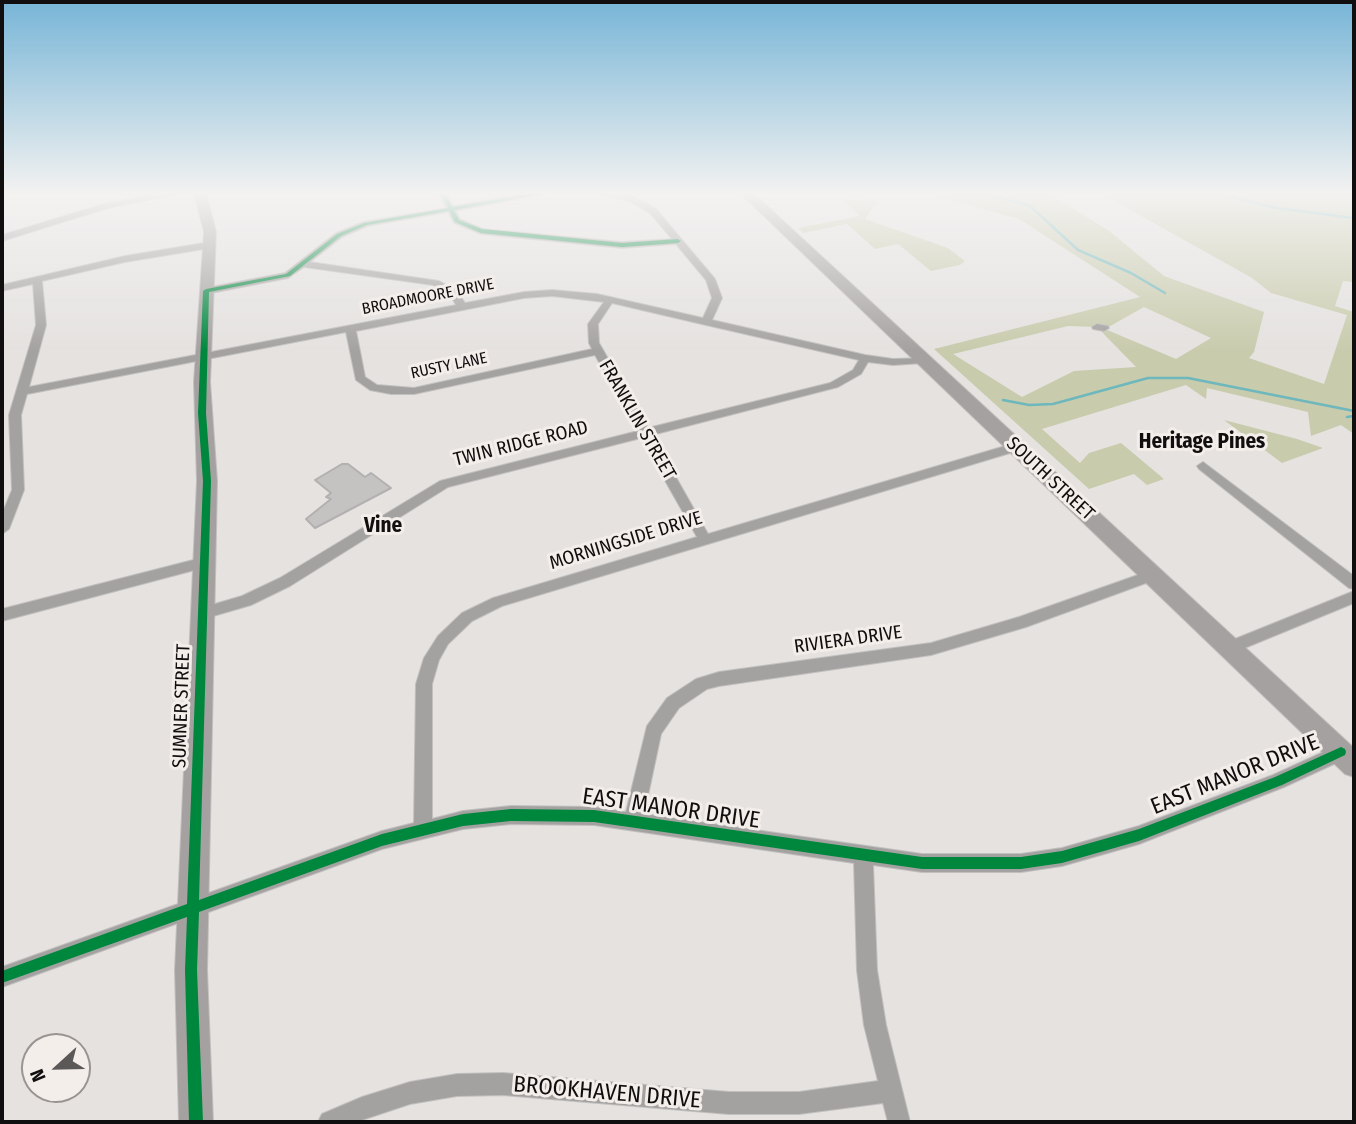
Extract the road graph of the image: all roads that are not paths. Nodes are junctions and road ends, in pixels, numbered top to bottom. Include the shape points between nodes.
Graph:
1 (206, 245) edge
2 (209, 245) edge
3 (326, 245) edge
4 (682, 245) edge
5 (802, 245) edge
6 (304, 264) junction
7 (37, 280) junction
8 (2, 288) edge
9 (206, 291) junction
10 (610, 300) junction
11 (462, 307) junction
12 (706, 322) junction
13 (350, 328) junction
14 (597, 351) junction
15 (203, 356) junction
16 (865, 358) junction
17 (923, 360) junction
18 (21, 392) junction
19 (644, 433) junction
20 (1016, 447) junction
21 (1203, 466) dead end
22 (2, 529) edge
23 (705, 540) junction
24 (205, 562) junction
25 (1152, 575) junction
26 (1354, 584) edge
27 (1354, 597) edge
28 (203, 613) junction
29 (2, 615) edge
30 (1230, 648) junction
31 (1348, 758) edge
32 (633, 822) junction
33 (423, 828) junction
34 (863, 855) junction
35 (192, 908) junction
36 (2, 977) edge
37 (890, 1091) junction
38 (196, 1122) edge
39 (330, 1122) edge
40 (899, 1122) edge

1 - 7 street
2 - 9 street, SUMNER STREET
3 - 6 street
4 - 12 street via 716,289 716,304
5 - 17 street, SOUTH STREET
6 - 9 street via 280,278
6 - 11 street via 436,283 454,293
7 - 8 street
7 - 18 street via 41,325
9 - 15 street, SUMNER STREET
10 - 11 street, BROADMOORE DRIVE via 552,293
10 - 12 street, BROADMOORE DRIVE
10 - 14 street, FRANKLIN STREET via 593,324
11 - 13 street, BROADMOORE DRIVE
12 - 16 street, BROADMOORE DRIVE
13 - 14 street, RUSTY LANE via 360,378 374,388 391,391 414,391
13 - 15 street, BROADMOORE DRIVE
14 - 19 street, FRANKLIN STREET
15 - 18 street, BROADMOORE DRIVE
15 - 24 street, SUMNER STREET via 208,481
16 - 17 street, BROADMOORE DRIVE
16 - 19 street, TWIN RIDGE ROAD via 851,377 834,385
17 - 20 street, SOUTH STREET
18 - 22 street via 13,433 18,490
19 - 23 street, FRANKLIN STREET
19 - 28 street, TWIN RIDGE ROAD via 444,484 285,582 246,601
20 - 23 street, MORNINGSIDE DRIVE
20 - 25 street, SOUTH STREET
21 - 26 street
23 - 33 street, MORNINGSIDE DRIVE via 498,602 454,628 432,658 424,684
24 - 28 street, SUMNER STREET
24 - 29 street
25 - 30 street, SOUTH STREET
25 - 32 street, RIVIERA DRIVE via 931,649 702,684 673,703 653,731
27 - 30 street
28 - 35 street, SUMNER STREET
30 - 31 street, SOUTH STREET
31 - 34 street, EAST MANOR DRIVE via 1139,835 1062,857 972,865
32 - 33 street, EAST MANOR DRIVE via 522,814
32 - 34 street, EAST MANOR DRIVE
33 - 35 street, EAST MANOR DRIVE
34 - 37 street via 867,970
35 - 36 street, EAST MANOR DRIVE
35 - 38 street, SUMNER STREET
37 - 39 street, BROOKHAVEN DRIVE via 799,1103 729,1103 503,1084 457,1085 410,1093
37 - 40 street

